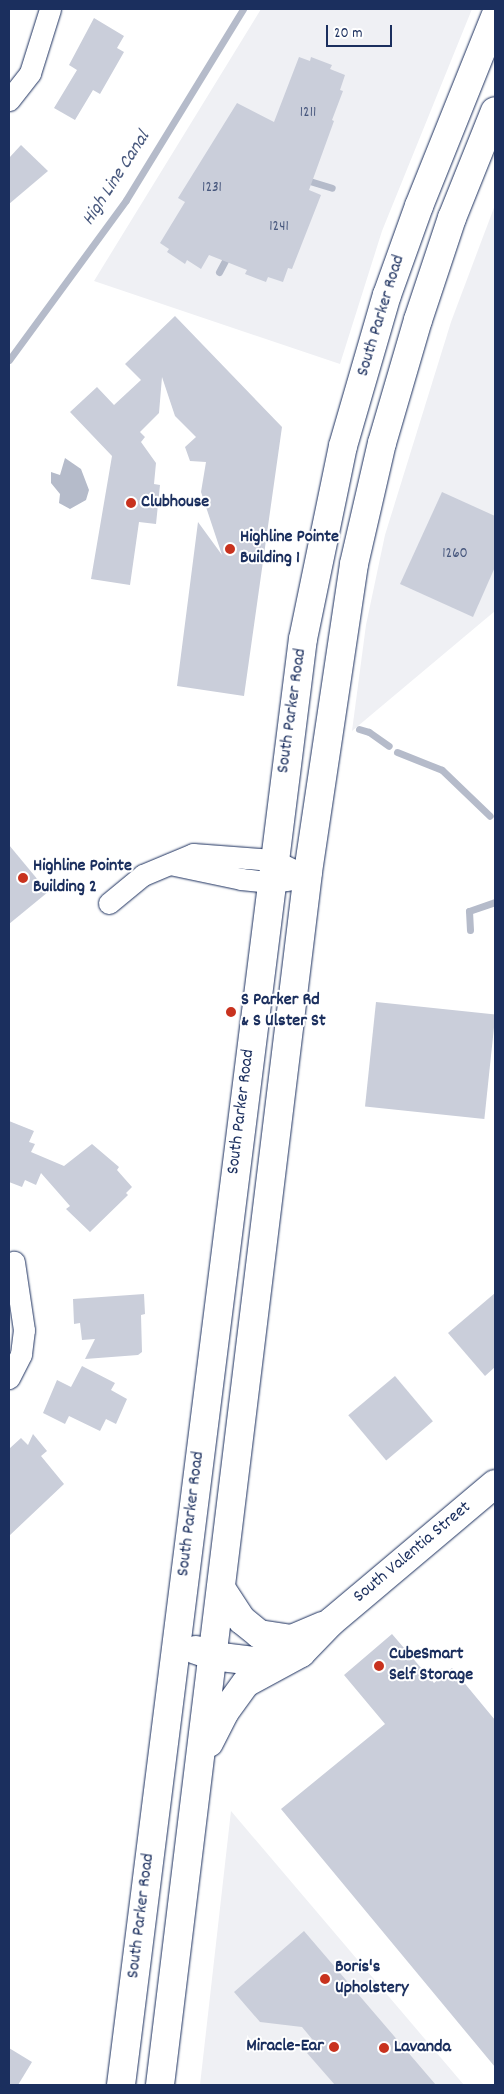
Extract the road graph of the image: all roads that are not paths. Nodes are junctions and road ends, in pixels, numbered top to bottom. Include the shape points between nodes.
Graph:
1 (50, 9) edge
2 (495, 17) edge
3 (9, 100) edge
4 (495, 111) edge
5 (272, 871) junction
6 (308, 877) junction
7 (109, 903) dead end
8 (14, 1262) dead end
9 (9, 1378) edge
10 (495, 1484) edge
11 (221, 1588) junction
12 (331, 1622) junction
13 (178, 1632) junction
14 (213, 1656) junction
15 (294, 1657) junction
16 (200, 1761) junction
17 (121, 2085) edge
18 (160, 2085) edge

1 - 3 street via 30,73
2 - 5 main road, South Parker Road via 406,239 344,446 304,638
4 - 6 main road, South Parker Road via 432,276 374,472 345,617
5 - 6 street
5 - 7 street via 199,853 143,875
5 - 13 main road, South Parker Road
6 - 11 main road, South Parker Road
8 - 9 street via 24,1330 21,1354
10 - 12 main road, South Valentia Street
11 - 12 main road via 242,1620 266,1636 292,1639
11 - 14 main road, South Parker Road
12 - 15 main road
13 - 14 main road via 191,1648
13 - 17 main road, South Parker Road
14 - 15 main road via 266,1662
14 - 16 main road, South Parker Road
15 - 16 main road via 246,1683 224,1712
16 - 18 main road, South Parker Road

